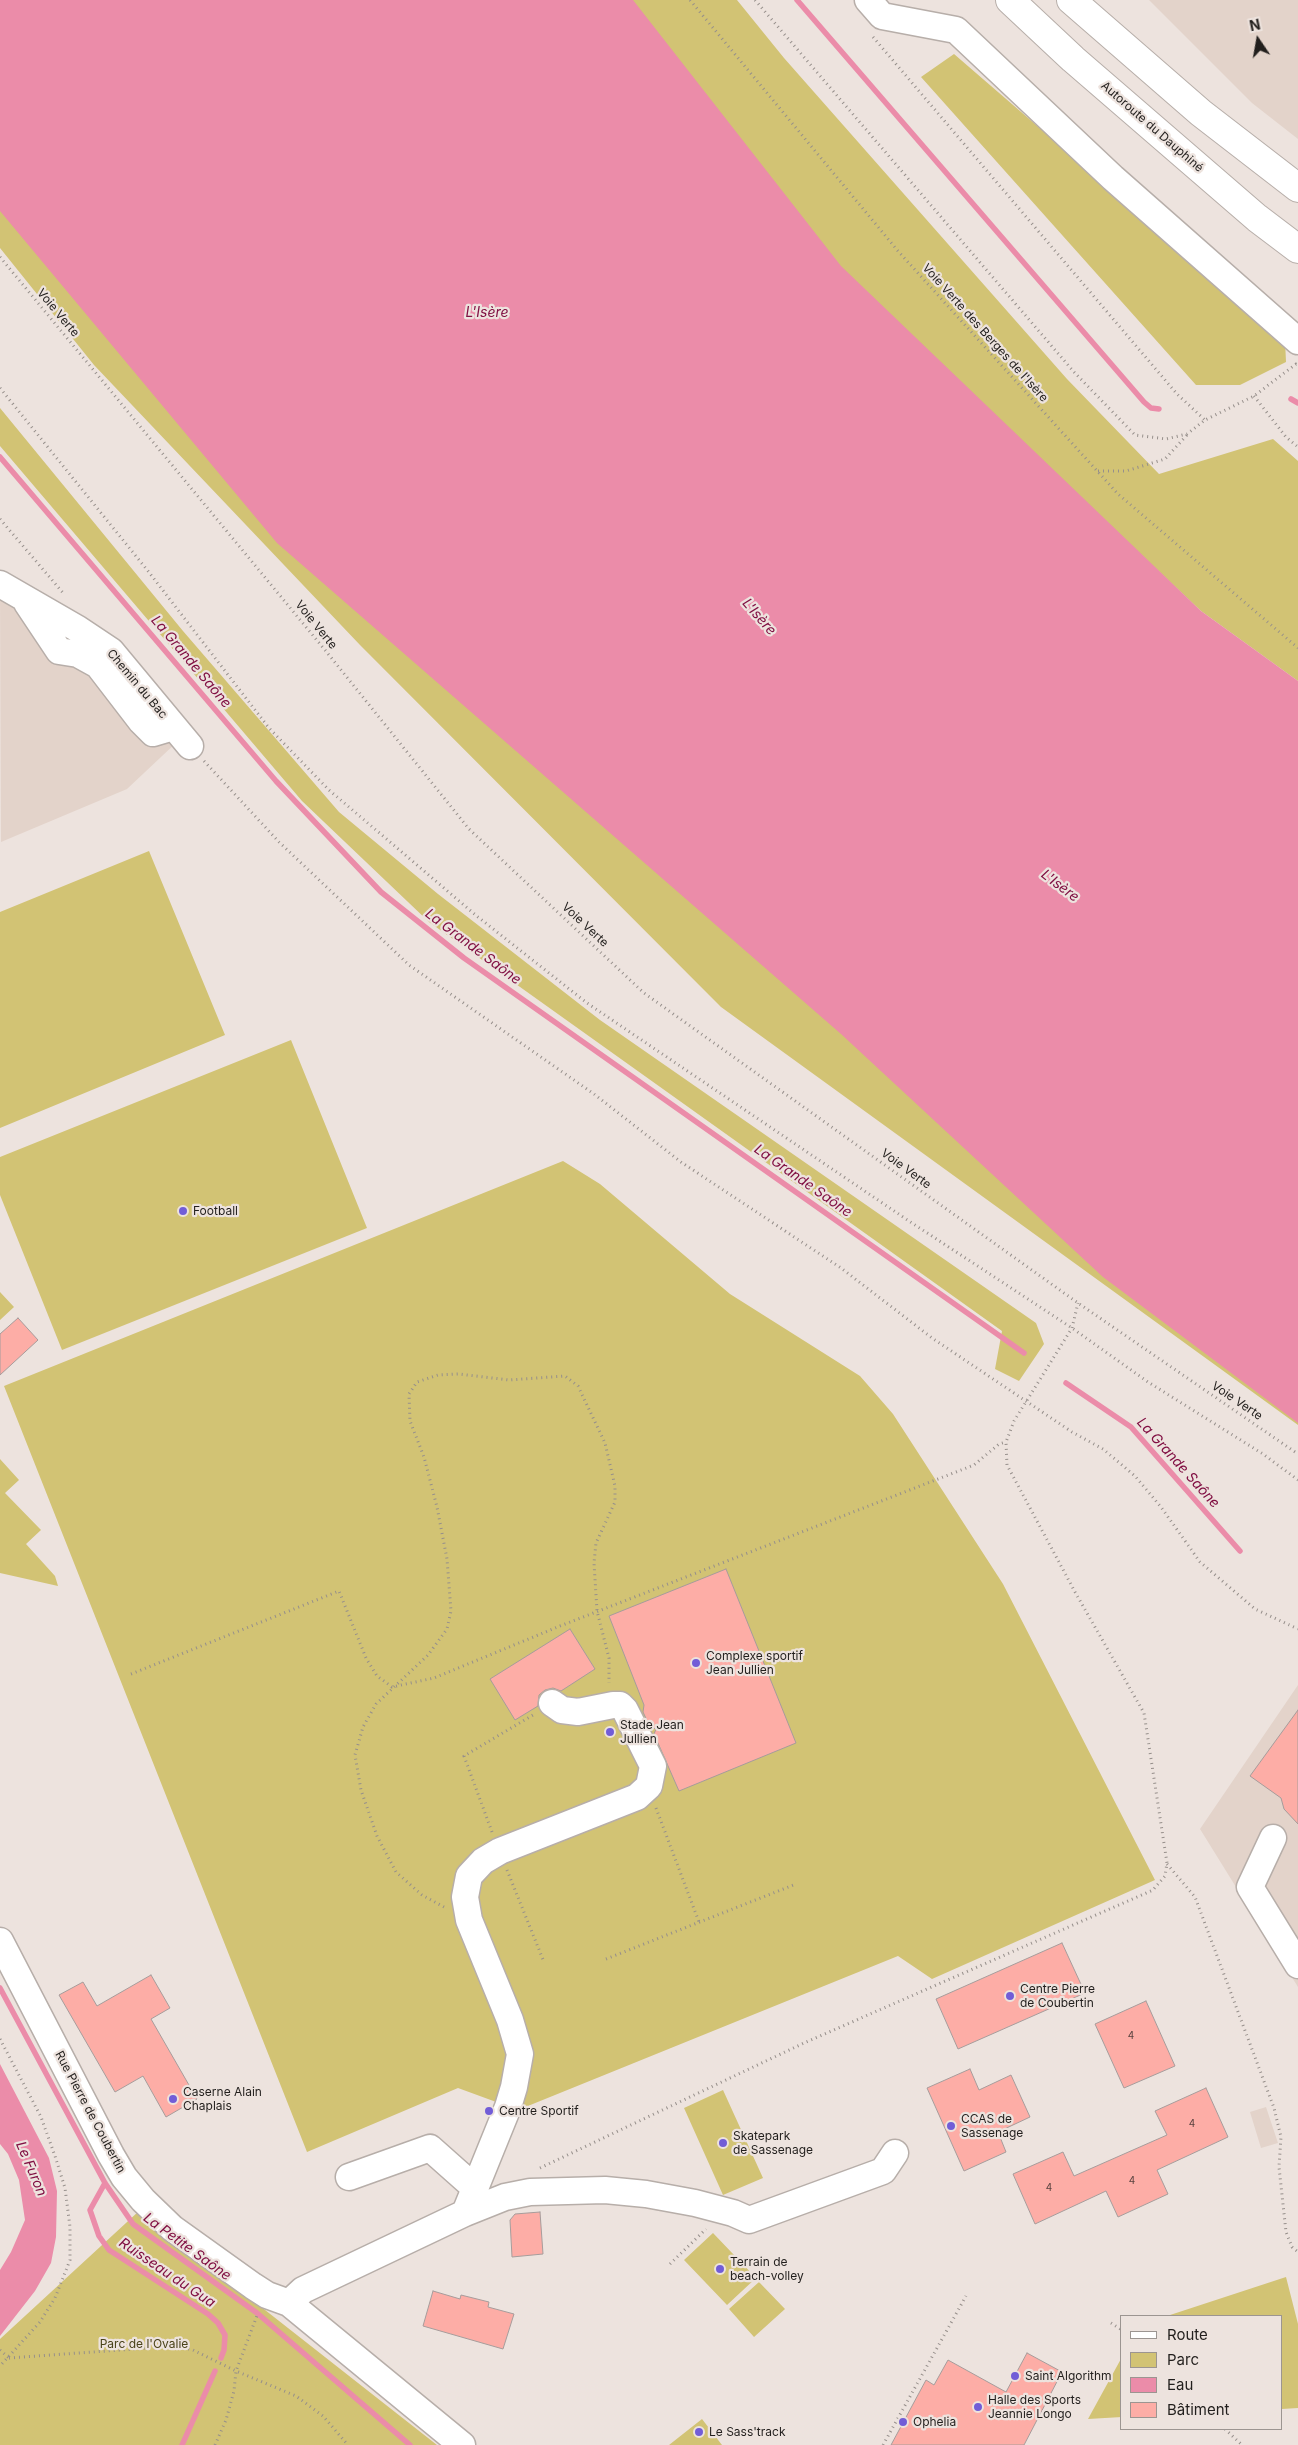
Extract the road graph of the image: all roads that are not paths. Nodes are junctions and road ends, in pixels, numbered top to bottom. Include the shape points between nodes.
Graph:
1 (868, 0) edge
2 (1010, 0) edge
3 (1071, 0) edge
4 (1298, 188) edge
5 (1298, 249) edge
6 (1298, 341) edge
7 (0, 584) edge
8 (25, 600) junction
9 (552, 1703) road end
10 (1273, 1838) dead end
11 (0, 1941) edge
12 (1298, 1965) edge
13 (895, 2153) dead end
14 (349, 2177) dead end
15 (475, 2188) junction
16 (465, 2213) junction
17 (334, 2276) junction
18 (289, 2303) junction
19 (345, 2348) junction
20 (462, 2445) edge

1 - 6 street via 882,16 956,30 1112,178
2 - 5 highway, Autoroute du Dauphiné via 1080,65 1257,218
3 - 4 highway via 1201,113
7 - 8 street, Chemin du Bac
8 - 8 street, Chemin du Bac via 59,651 78,654 98,665 153,733 182,737 111,651
9 - 15 street via 562,1710 578,1712 613,1704 625,1710 652,1766 649,1786 637,1797 500,1851 483,1861 469,1876 465,1897 469,1920 510,2020 520,2054 514,2087
10 - 12 street via 1250,1887
11 - 18 street, Rue Pierre de Coubertin via 124,2177 172,2228 253,2286
13 - 16 street via 883,2170 749,2220 716,2208 646,2194 605,2190 553,2190 505,2197
14 - 15 street via 430,2148
15 - 16 street
16 - 17 street
17 - 18 street via 303,2290
17 - 19 street, Rue Pierre de Coubertin via 321,2297 322,2315
18 - 19 street, Rue Pierre de Coubertin
19 - 20 street, Rue Pierre de Coubertin

